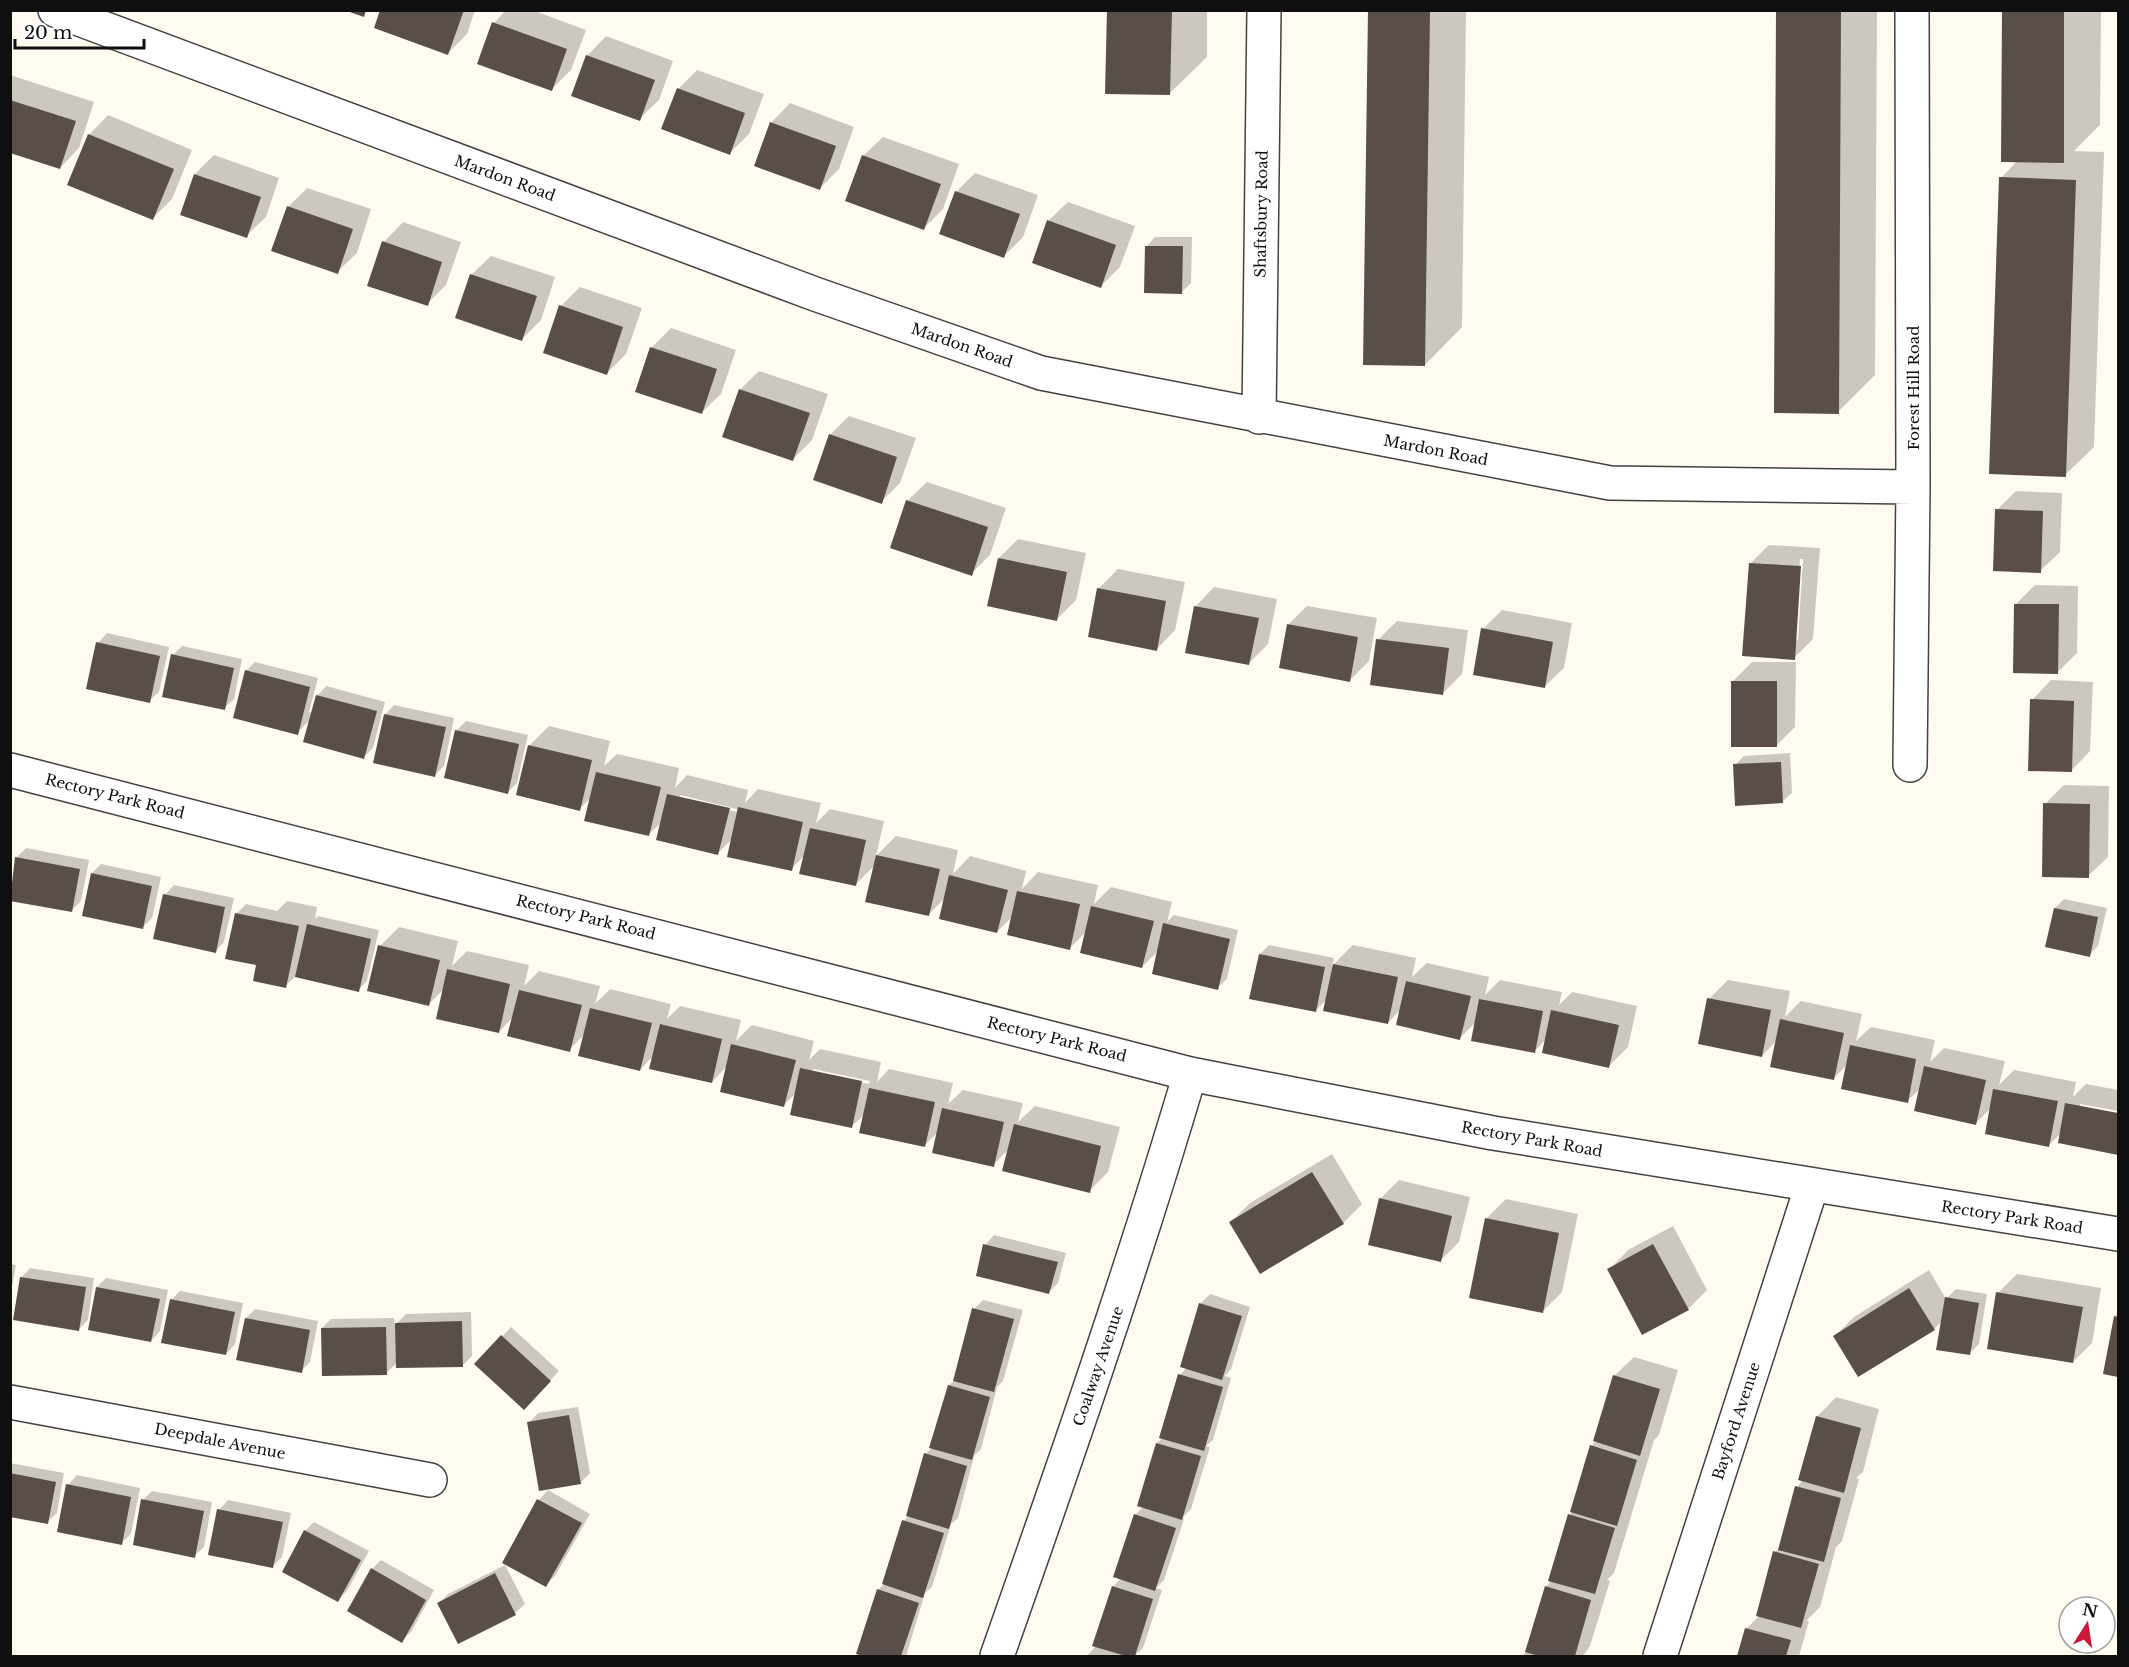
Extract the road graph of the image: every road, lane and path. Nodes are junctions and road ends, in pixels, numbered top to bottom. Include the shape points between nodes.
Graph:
1 (55, 10) edge
2 (1264, 10) edge
3 (1912, 10) edge
4 (1258, 417) junction
5 (1913, 487) junction
6 (1910, 765) dead end
7 (10, 770) edge
8 (1190, 1074) junction
9 (1812, 1185) junction
10 (2118, 1234) edge
11 (10, 1402) edge
12 (430, 1480) dead end
13 (997, 1656) edge
14 (1660, 1656) edge

1 - 4 street, Mardon Road via 815,294 1041,373
2 - 4 street, Shaftsbury Road
3 - 5 street, Forest Hill Road
4 - 5 street, Mardon Road via 1610,483
5 - 6 street, Forest Hill Road
7 - 8 street, Rectory Park Road
8 - 9 street, Rectory Park Road via 1493,1134
8 - 13 street, Coalway Avenue via 1113,1322
9 - 10 street, Rectory Park Road
9 - 14 street, Bayford Avenue
11 - 12 street, Deepdale Avenue

